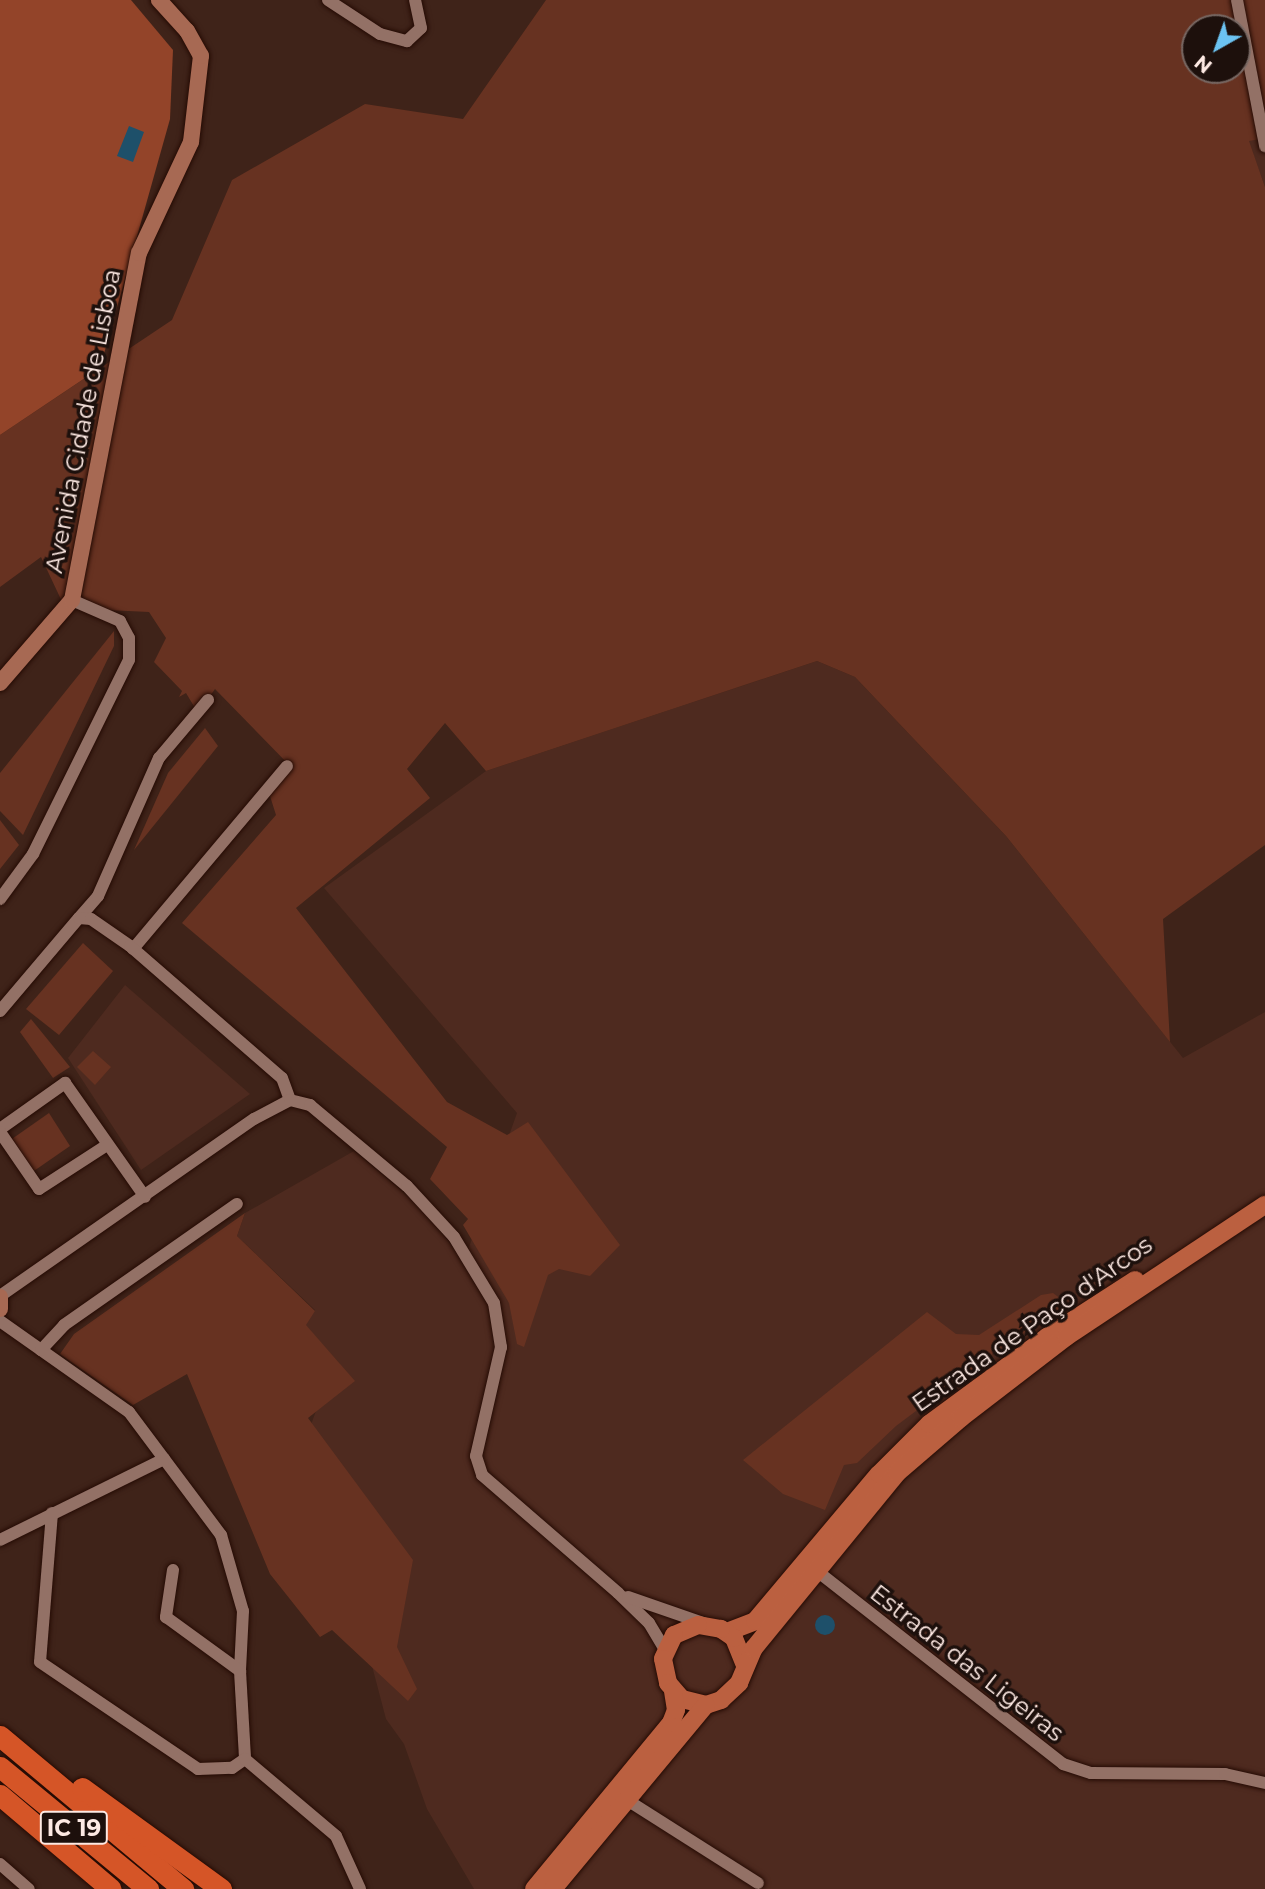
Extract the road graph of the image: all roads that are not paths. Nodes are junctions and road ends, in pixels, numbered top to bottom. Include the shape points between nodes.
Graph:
1 (159, 0) edge
2 (328, 0) edge
3 (415, 0) edge
4 (1237, 0) edge
5 (1265, 146) edge
6 (72, 600) junction
7 (0, 683) edge
8 (208, 701) dead end
9 (287, 766) dead end
10 (0, 899) edge
11 (79, 918) junction
12 (133, 949) junction
13 (0, 1011) edge
14 (290, 1100) junction
15 (0, 1130) edge
16 (107, 1145) junction
17 (1265, 1191) edge
18 (145, 1197) junction
19 (237, 1204) dead end
20 (1265, 1205) edge
21 (0, 1296) edge
22 (0, 1308) edge
23 (0, 1321) edge
24 (41, 1350) junction
25 (164, 1459) junction
26 (52, 1513) junction
27 (0, 1540) edge
28 (173, 1570) dead end
29 (817, 1571) junction
30 (618, 1592) junction
31 (719, 1629) junction
32 (665, 1650) junction
33 (744, 1663) junction
34 (240, 1671) junction
35 (673, 1690) junction
36 (706, 1705) junction
37 (0, 1736) edge
38 (244, 1759) junction
39 (0, 1767) edge
40 (39, 1768) junction
41 (1265, 1783) edge
42 (0, 1795) edge
43 (626, 1800) junction
44 (0, 1864) edge
45 (758, 1883) dead end
46 (29, 1889) edge
47 (111, 1889) edge
48 (148, 1889) edge
49 (183, 1889) edge
50 (221, 1889) edge
51 (360, 1889) edge
52 (534, 1889) edge
53 (553, 1889) edge

1 - 6 street, Avenida Cidade de Lisboa via 187,31 201,56 200,86 191,142 136,266
2 - 3 street via 380,34 407,41 421,28
4 - 5 street
6 - 7 street, Avenida Cidade de Lisboa
6 - 10 street via 120,621 129,638 129,660 33,854
8 - 11 street via 159,758 97,896
9 - 12 street
11 - 12 street via 91,919
11 - 13 street
12 - 14 street via 282,1078
14 - 18 street via 254,1119
14 - 30 street via 317,1110 407,1186 470,1260 494,1303 501,1347 477,1466 491,1484
15 - 16 street via 39,1189
15 - 16 street via 65,1083
16 - 18 street
17 - 31 main road, Estrada de Paço d'Arcos via 943,1412 887,1465 755,1621
18 - 21 street
19 - 24 street via 64,1325
20 - 29 main road, Estrada de Paço d'Arcos via 1066,1337 961,1418 897,1473
21 - 22 street
23 - 24 street
24 - 25 street via 129,1412
25 - 26 street
25 - 34 street via 221,1535 243,1611
26 - 27 street
26 - 38 street via 40,1662 198,1769 232,1768
28 - 34 street via 166,1616
29 - 33 main road, Estrada de Paço d'Arcos
29 - 41 street, Estrada das Ligeiras via 1063,1764 1091,1773 1225,1773
30 - 31 street
30 - 32 street via 649,1623
31 - 32 main road, Estrada de Paço d'Arcos via 681,1630
31 - 33 main road via 739,1644
32 - 35 main road via 664,1671
33 - 36 main road, Estrada de Paço d'Arcos via 731,1692
34 - 38 street
35 - 36 main road via 693,1704
35 - 52 main road via 676,1704 671,1723
36 - 43 main road, Estrada de Paço d'Arcos
37 - 40 highway, IC 19
38 - 51 street via 337,1836
39 - 48 highway, IC 19
40 - 49 highway, IC 19
40 - 50 highway via 68,1778
42 - 47 highway
43 - 45 street
43 - 53 main road, Estrada de Paço d'Arcos
44 - 46 street

